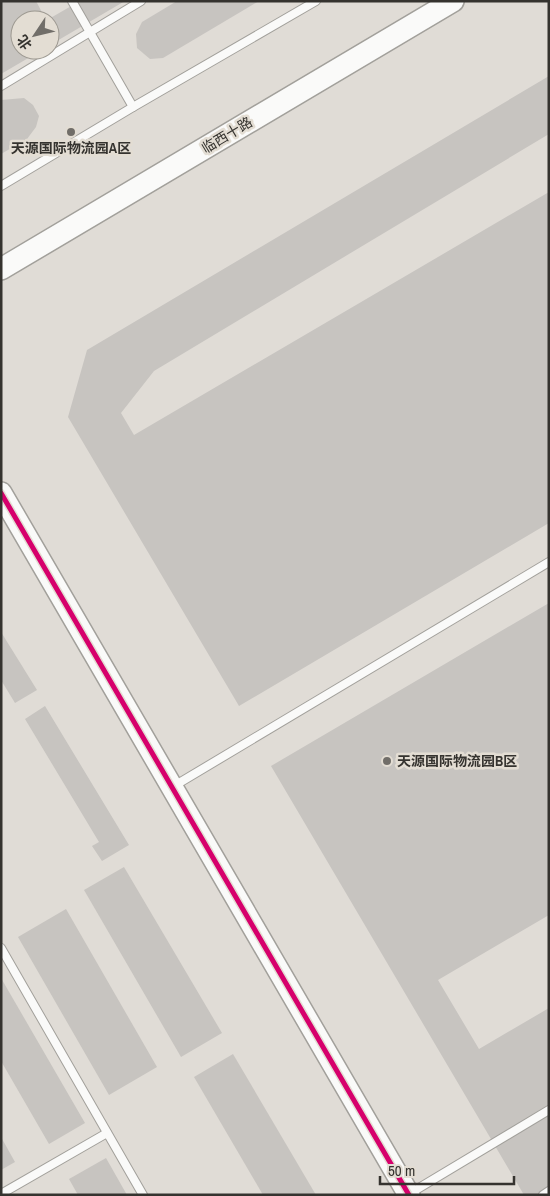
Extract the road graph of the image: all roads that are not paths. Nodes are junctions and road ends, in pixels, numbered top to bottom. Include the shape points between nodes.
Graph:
1 (72, 1) edge
2 (141, 1) edge
3 (316, 1) edge
4 (453, 1) edge
5 (90, 32) junction
6 (1, 86) edge
7 (133, 107) junction
8 (1, 186) edge
9 (1, 268) edge
10 (1, 493) edge
11 (549, 562) edge
12 (172, 787) junction
13 (1, 948) edge
14 (549, 1110) edge
15 (108, 1133) junction
16 (549, 1191) edge
17 (1, 1194) edge
18 (143, 1195) edge
19 (409, 1195) edge
20 (543, 1195) edge

1 - 5 lane
2 - 5 lane
3 - 7 lane
4 - 9 street, 临西十路
5 - 6 lane
5 - 7 lane
7 - 8 lane
10 - 12 street
11 - 12 lane
12 - 19 street
13 - 15 lane
14 - 19 lane
15 - 17 lane
15 - 18 lane
16 - 20 lane

